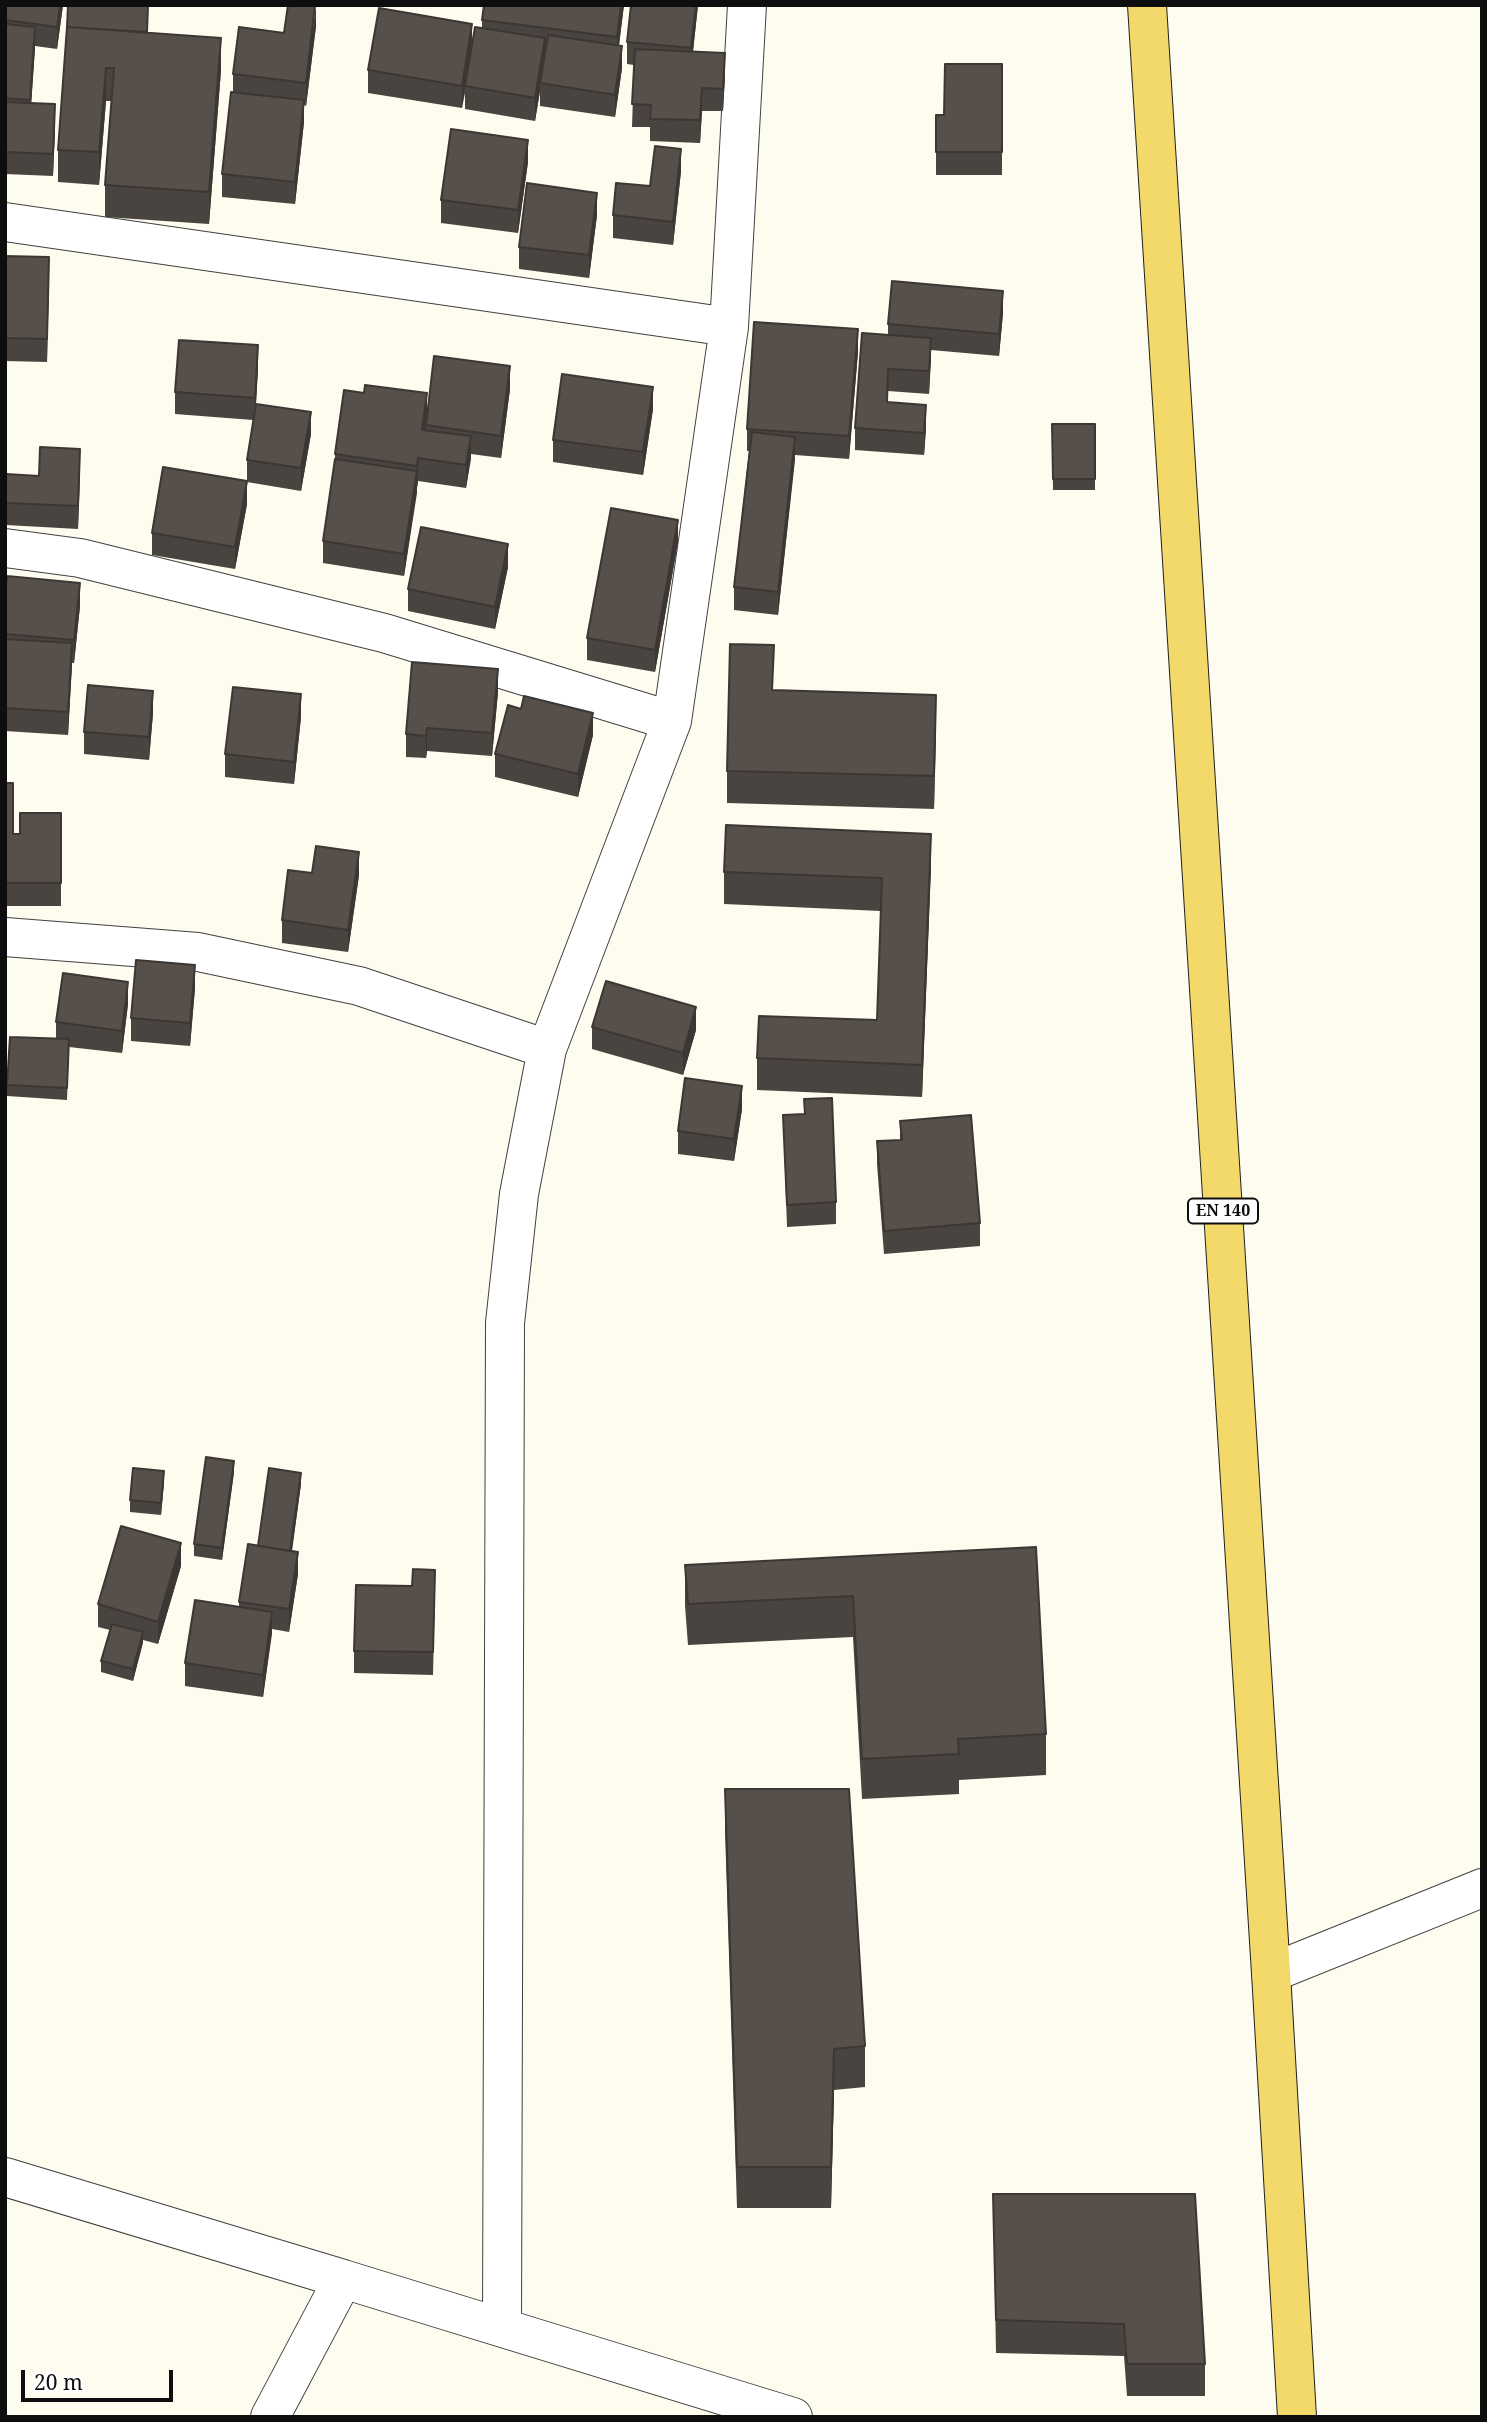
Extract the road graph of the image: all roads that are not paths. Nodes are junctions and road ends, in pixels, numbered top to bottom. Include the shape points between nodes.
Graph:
1 (747, 5) edge
2 (1147, 5) edge
3 (5, 222) edge
4 (729, 327) junction
5 (5, 548) edge
6 (672, 721) junction
7 (5, 937) edge
8 (547, 1049) junction
9 (1482, 1888) edge
10 (1271, 1973) junction
11 (5, 2177) edge
12 (343, 2279) junction
13 (502, 2326) junction
14 (718, 2406) edge
15 (270, 2417) edge
16 (793, 2417) edge
17 (1297, 2417) edge

1 - 4 street
2 - 10 main road, EN 140
3 - 4 street
4 - 6 street
5 - 6 street via 80,558 383,633
6 - 8 street
7 - 8 street via 198,952 359,986
8 - 13 street via 519,1194 505,1323
9 - 10 street
10 - 17 main road, EN 140
11 - 12 street
12 - 13 street
12 - 15 street
13 - 14 street
14 - 16 street

